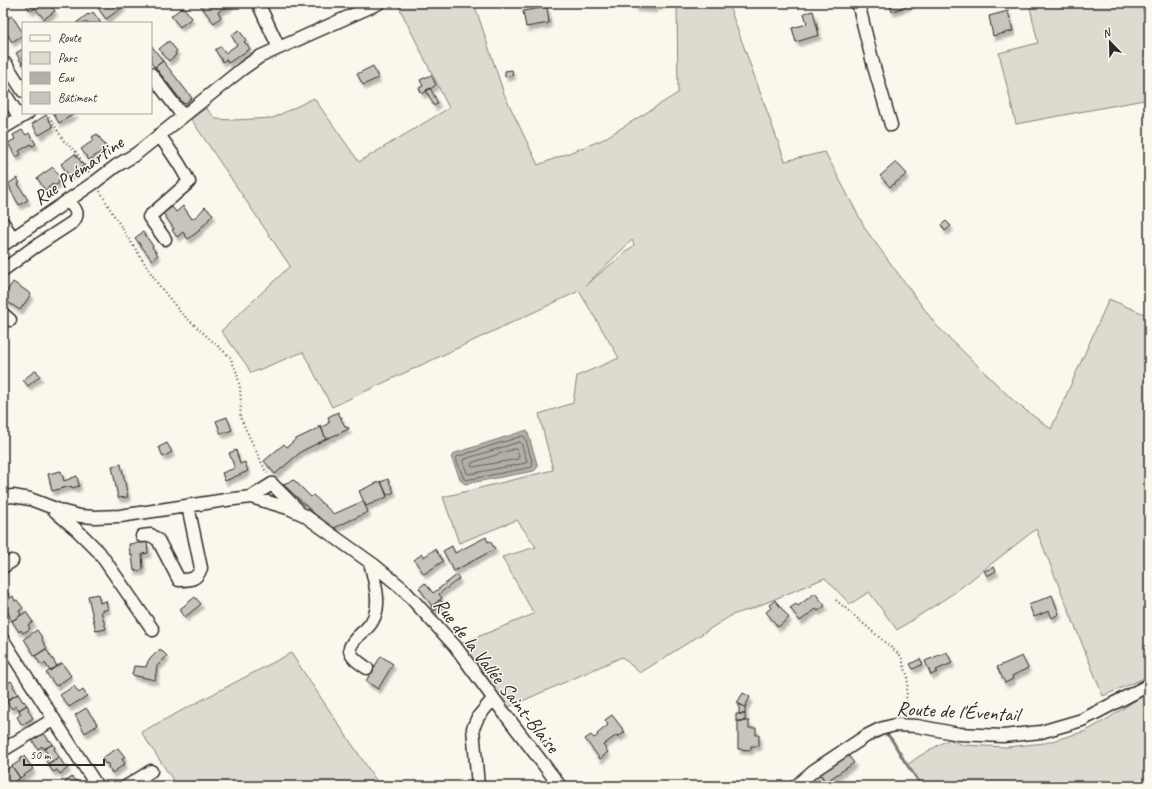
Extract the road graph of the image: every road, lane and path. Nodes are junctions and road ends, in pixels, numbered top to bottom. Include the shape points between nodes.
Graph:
1 (258, 3) edge
2 (379, 3) edge
3 (858, 3) edge
4 (279, 48) junction
5 (6, 64) dead end
6 (152, 75) edge
7 (20, 86) edge
8 (3, 90) edge
9 (22, 113) edge
10 (48, 114) edge
11 (24, 115) edge
12 (182, 116) junction
13 (890, 125) dead end
14 (3, 128) edge
15 (159, 135) junction
16 (95, 182) junction
17 (68, 200) junction
18 (3, 223) edge
19 (165, 239) dead end
20 (8, 241) edge
21 (3, 270) edge
22 (272, 484) junction
23 (3, 497) edge
24 (251, 497) junction
25 (188, 506) junction
26 (49, 507) junction
27 (304, 516) junction
28 (142, 536) dead end
29 (370, 562) junction
30 (836, 600) dead end
31 (153, 630) dead end
32 (3, 640) edge
33 (367, 668) dead end
34 (1149, 685) edge
35 (493, 699) junction
36 (54, 719) junction
37 (905, 724) junction
38 (3, 750) edge
39 (151, 770) dead end
40 (98, 786) edge
41 (128, 786) edge
42 (478, 786) edge
43 (560, 786) edge
44 (796, 786) edge

1 - 4 street
2 - 4 street, Rue Prémartine
3 - 13 street
4 - 12 street, Rue Prémartine via 259,57
5 - 7 street
6 - 12 street
7 - 8 street
8 - 9 street
10 - 16 path
11 - 14 street
12 - 15 street, Rue Prémartine
15 - 16 street, Rue Prémartine
15 - 19 street via 189,182 149,217
16 - 17 street, Rue Prémartine
16 - 22 path via 158,284 181,313 230,357 237,372 240,388 240,417
17 - 20 street, Rue Prémartine
17 - 21 street via 77,212 77,217
18 - 20 street
22 - 24 street
22 - 27 street
23 - 26 street, Rue de la Vallée Saint-Blaise via 13,496
24 - 25 street, Rue de la Vallée Saint-Blaise
24 - 27 street, Rue de la Vallée Saint-Blaise via 288,508
25 - 26 street, Rue de la Vallée Saint-Blaise via 95,517 80,516
25 - 28 street via 201,568 199,574 190,580 178,580 158,540 151,535
26 - 31 street via 99,552
27 - 29 street, Rue de la Vallée Saint-Blaise
29 - 33 street via 377,592 377,605 372,623 350,648 357,661
29 - 35 street, Rue de la Vallée Saint-Blaise via 402,588 455,646
30 - 37 path via 901,656 908,678
32 - 36 street
34 - 37 street, Route de l'Éventail via 1082,720 1041,732 1004,736 958,734
35 - 42 street via 478,717 473,728
35 - 43 street, Rue de la Vallée Saint-Blaise
36 - 38 street
36 - 40 street
37 - 44 street, Route de l'Éventail via 866,736
39 - 41 street

